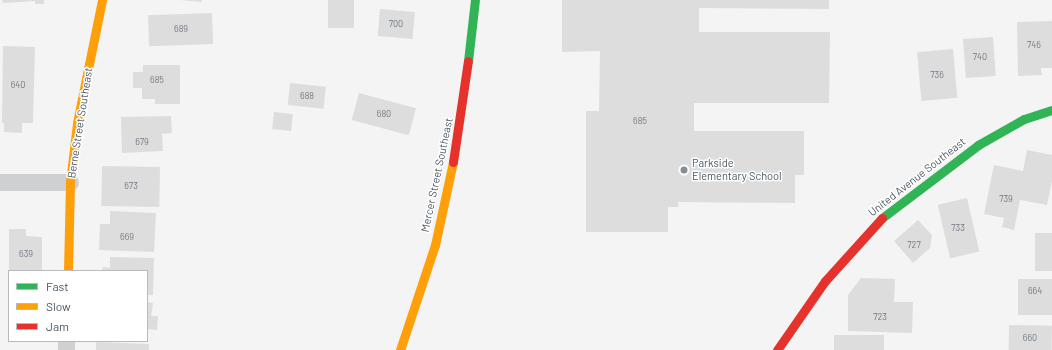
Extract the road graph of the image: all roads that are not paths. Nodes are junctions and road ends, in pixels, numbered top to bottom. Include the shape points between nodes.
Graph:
1 (102, 0) edge
2 (475, 0) edge
3 (1052, 110) edge
4 (0, 182) edge
5 (70, 182) junction
6 (68, 270) edge
7 (400, 350) edge
8 (777, 350) edge

1 - 5 street, Berne Street Southeast via 77,123
2 - 7 street, Mercer Street Southeast via 458,140 435,245
3 - 8 street, United Avenue Southeast via 1024,119 978,145 881,218 825,282
4 - 5 street
5 - 6 street, Berne Street Southeast

